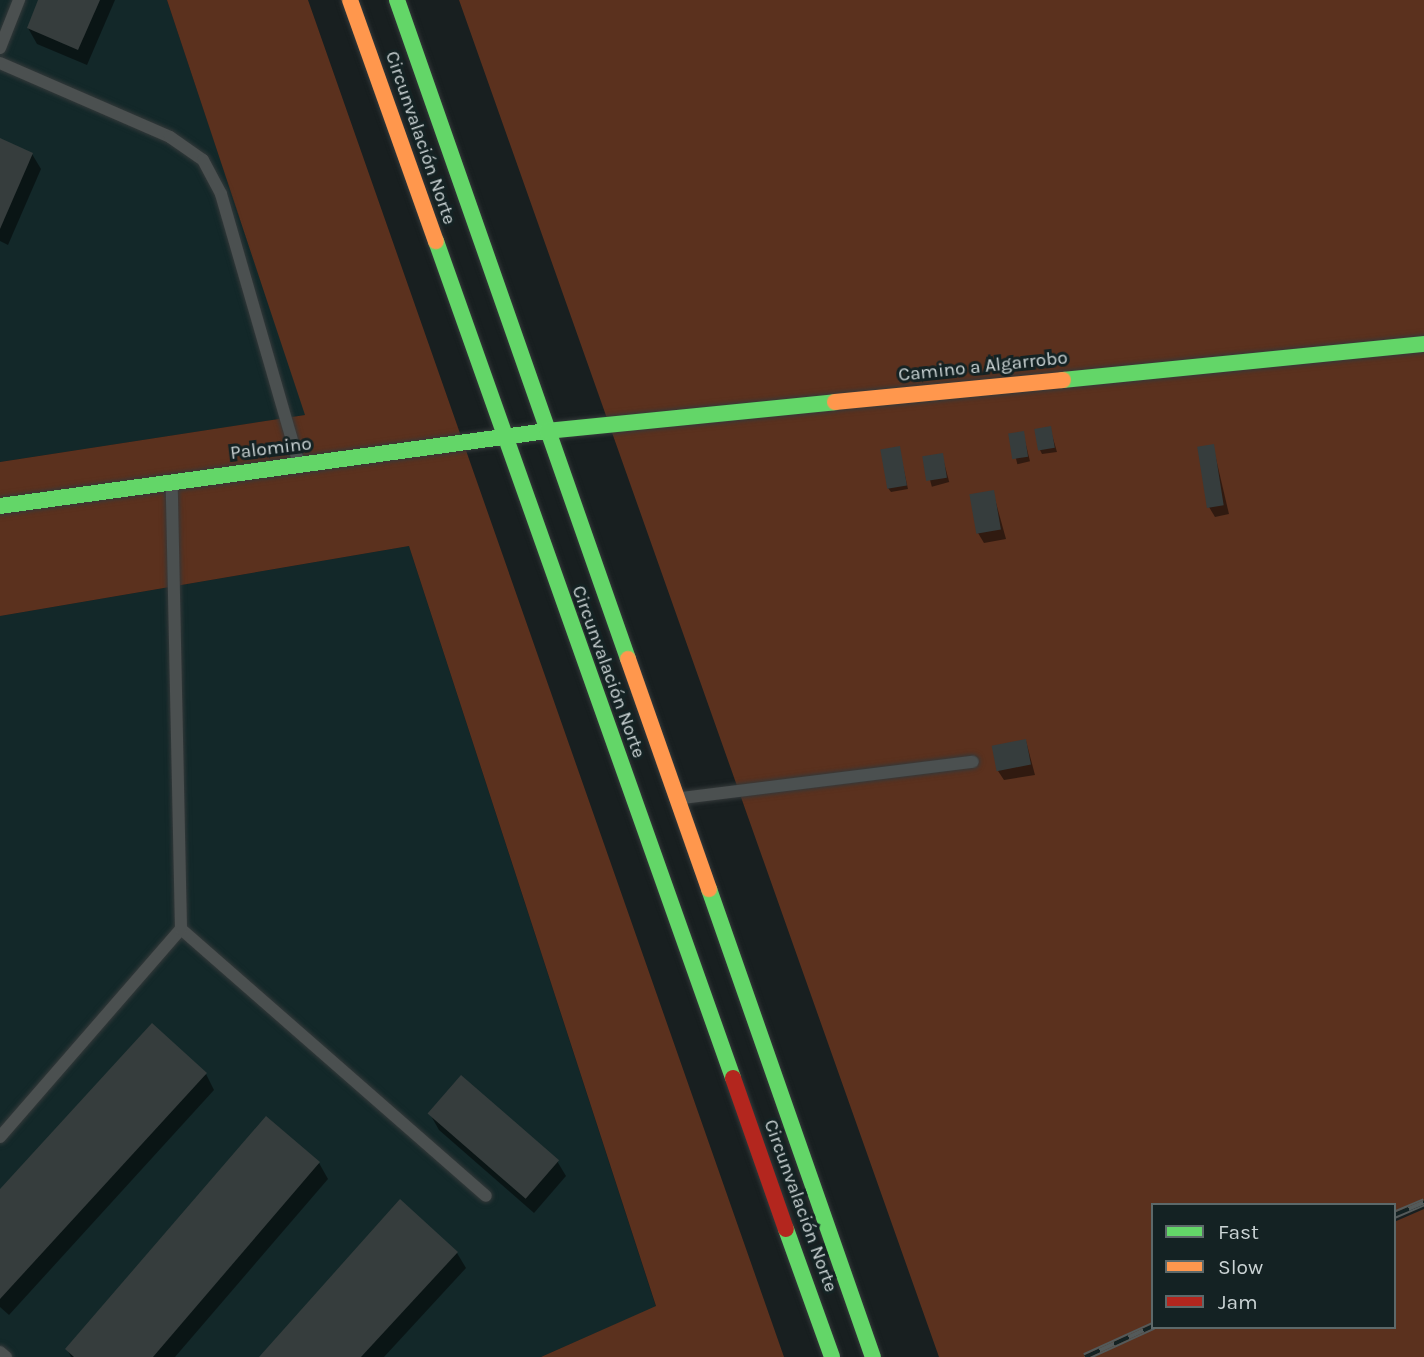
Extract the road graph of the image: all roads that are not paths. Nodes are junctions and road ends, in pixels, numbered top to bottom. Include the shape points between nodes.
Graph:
1 (19, 0) edge
2 (350, 0) edge
3 (397, 0) edge
4 (0, 48) edge
5 (0, 63) edge
6 (1424, 344) edge
7 (547, 431) junction
8 (503, 440) junction
9 (300, 466) junction
10 (172, 483) junction
11 (0, 506) edge
12 (973, 762) dead end
13 (676, 799) junction
14 (181, 929) junction
15 (0, 1137) edge
16 (486, 1196) dead end
17 (0, 1352) edge
18 (6, 1357) edge
19 (832, 1357) edge
20 (873, 1357) edge

1 - 4 lane
2 - 8 main road, Circunvalación Norte
3 - 7 main road, Circunvalación Norte
5 - 9 lane via 170,137 203,159 221,194
6 - 7 main road, Camino a Algarrobo
7 - 8 main road, Palomino
7 - 13 main road, Circunvalación Norte
8 - 9 main road, Palomino
8 - 19 main road, Circunvalación Norte
9 - 10 main road, Palomino
10 - 11 main road, Palomino
10 - 14 lane
12 - 13 lane
13 - 20 main road, Circunvalación Norte
14 - 15 lane
14 - 16 lane
17 - 18 lane

